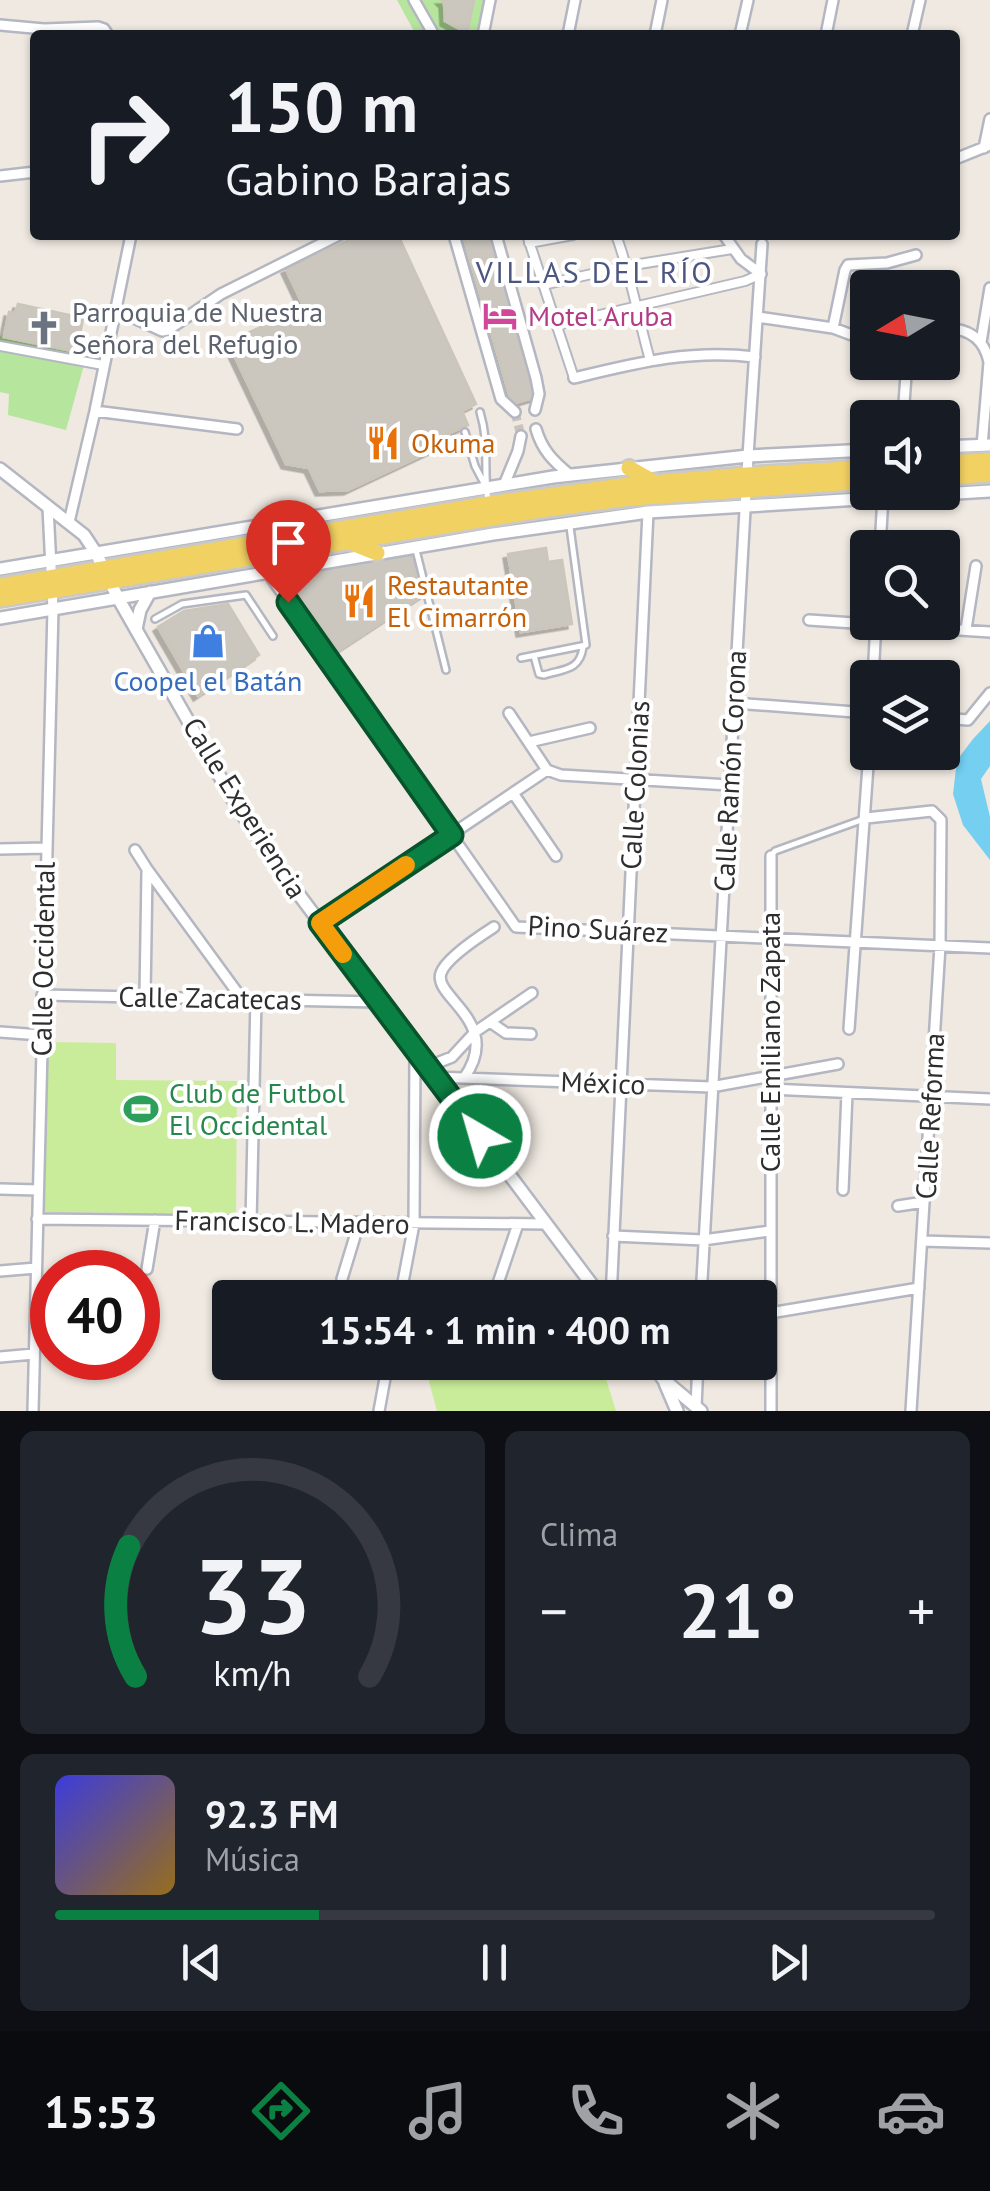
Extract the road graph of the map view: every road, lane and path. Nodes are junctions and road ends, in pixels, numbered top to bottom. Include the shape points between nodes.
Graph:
1 (414, 0) edge
2 (490, 0) edge
3 (575, 0) edge
4 (662, 0) edge
5 (748, 0) edge
6 (833, 0) edge
7 (920, 0) edge
8 (0, 25) edge
9 (105, 30) edge
10 (431, 30) edge
11 (484, 30) edge
12 (569, 30) edge
13 (657, 30) edge
14 (741, 30) edge
15 (827, 30) edge
16 (913, 30) edge
17 (990, 118) edge
18 (987, 146) edge
19 (960, 157) edge
20 (30, 173) edge
21 (0, 176) edge
22 (130, 240) edge
23 (329, 240) edge
24 (455, 240) edge
25 (497, 240) edge
26 (528, 240) edge
27 (618, 240) edge
28 (727, 240) edge
29 (762, 244) dead end
30 (732, 249) junction
31 (916, 254) dead end
32 (627, 266) junction
33 (760, 274) junction
34 (543, 285) junction
35 (990, 288) edge
36 (635, 307) junction
37 (116, 310) junction
38 (758, 317) junction
39 (556, 325) junction
40 (833, 328) junction
41 (960, 330) edge
42 (850, 334) edge
43 (981, 342) junction
44 (0, 346) edge
45 (755, 357) junction
46 (650, 360) junction
47 (103, 366) junction
48 (574, 378) joint
49 (535, 410) dead end
50 (95, 412) junction
51 (480, 412) dead end
52 (515, 412) tunnel mouth
53 (237, 428) dead end
54 (536, 429) dead end
55 (466, 432) dead end
56 (520, 436) tunnel mouth
57 (960, 449) edge
58 (850, 451) edge
59 (988, 451) edge
60 (748, 456) junction
61 (960, 459) edge
62 (628, 468) junction
63 (0, 469) edge
64 (850, 471) edge
65 (990, 474) edge
66 (570, 475) junction
67 (960, 476) edge
68 (654, 482) junction
69 (850, 482) edge
70 (504, 485) junction
71 (746, 489) junction
72 (990, 491) edge
73 (960, 492) edge
74 (850, 494) edge
75 (48, 506) junction
76 (490, 511) junction
77 (648, 512) junction
78 (69, 522) junction
79 (569, 523) junction
80 (347, 541) junction
81 (415, 547) junction
82 (377, 554) junction
83 (976, 566) dead end
84 (103, 567) junction
85 (0, 569) edge
86 (268, 573) junction
87 (52, 576) junction
88 (0, 586) edge
89 (150, 592) junction
90 (118, 598) junction
91 (0, 599) edge
92 (53, 609) junction
93 (0, 618) edge
94 (155, 619) dead end
95 (809, 620) dead end
96 (850, 622) edge
97 (136, 629) junction
98 (960, 629) edge
99 (966, 629) junction
100 (990, 632) edge
101 (273, 636) dead end
102 (583, 647) junction
103 (534, 656) junction
104 (521, 658) dead end
105 (446, 670) dead end
106 (990, 693) edge
107 (734, 704) junction
108 (850, 712) edge
109 (509, 713) dead end
110 (960, 719) edge
111 (590, 728) dead end
112 (528, 742) junction
113 (548, 770) junction
114 (868, 770) edge
115 (635, 780) junction
116 (729, 785) junction
117 (513, 794) junction
118 (866, 818) junction
119 (942, 820) joint
120 (452, 835) junction
121 (46, 848) junction
122 (0, 849) edge
123 (135, 850) dead end
124 (556, 856) dead end
125 (770, 856) joint
126 (147, 869) junction
127 (320, 923) junction
128 (494, 927) dead end
129 (628, 932) junction
130 (720, 936) junction
131 (770, 938) junction
132 (855, 942) junction
133 (940, 946) junction
134 (990, 948) edge
135 (532, 993) dead end
136 (42, 995) junction
137 (145, 996) junction
138 (242, 998) junction
139 (256, 999) junction
140 (378, 1002) junction
141 (490, 1022) junction
142 (848, 1029) dead end
143 (0, 1032) edge
144 (475, 1032) junction
145 (41, 1034) junction
146 (531, 1034) dead end
147 (415, 1051) junction
148 (838, 1064) dead end
149 (431, 1072) junction
150 (770, 1076) junction
151 (464, 1078) junction
152 (620, 1083) junction
153 (711, 1087) junction
154 (770, 1089) junction
155 (847, 1093) junction
156 (931, 1096) junction
157 (990, 1099) edge
158 (0, 1189) edge
159 (38, 1190) junction
160 (843, 1190) dead end
161 (924, 1202) junction
162 (898, 1206) dead end
163 (37, 1218) junction
164 (155, 1220) junction
165 (251, 1222) junction
166 (359, 1223) junction
167 (414, 1224) junction
168 (518, 1224) junction
169 (547, 1224) junction
170 (770, 1231) junction
171 (613, 1236) junction
172 (703, 1240) junction
173 (922, 1240) junction
174 (990, 1243) edge
175 (36, 1250) edge
176 (150, 1250) edge
177 (30, 1268) edge
178 (0, 1271) edge
179 (342, 1279) dead end
180 (403, 1280) edge
181 (499, 1280) edge
182 (589, 1280) edge
183 (612, 1280) edge
184 (701, 1280) edge
185 (770, 1280) edge
186 (919, 1288) junction
187 (777, 1312) edge
188 (30, 1354) edge
189 (0, 1357) edge
190 (34, 1380) edge
191 (385, 1380) edge
192 (663, 1380) edge
193 (664, 1380) edge
194 (698, 1380) edge
195 (771, 1380) edge
196 (698, 1410) edge
197 (34, 1411) edge
198 (379, 1411) edge
199 (678, 1411) edge
200 (771, 1411) edge
201 (911, 1411) edge

1 - 10 street
2 - 11 street
3 - 12 street
4 - 13 street
5 - 14 street
6 - 15 street
7 - 16 street
8 - 9 street
17 - 18 street
18 - 19 street
20 - 21 street
22 - 37 street
23 - 37 street via 220,294 168,330
24 - 52 street via 501,398
25 - 49 street via 536,378
26 - 34 street
27 - 32 street
28 - 30 street
29 - 33 street, Calle Ramón Corona
30 - 32 street
30 - 33 street
31 - 40 street via 848,265
32 - 34 street
32 - 36 street
33 - 36 street
33 - 38 street, Calle Ramón Corona
34 - 39 street
35 - 43 street
36 - 39 street
36 - 46 street
37 - 47 street
38 - 40 street
38 - 45 street, Calle Ramón Corona
39 - 48 street
40 - 42 street
41 - 43 street
43 - 59 street via 989,362
44 - 47 street
45 - 46 street
45 - 60 street, Calle Ramón Corona
46 - 48 street
47 - 50 street
50 - 53 street
50 - 78 street
51 - 76 lane
54 - 66 street via 552,461
55 - 76 lane
56 - 70 street
57 - 59 street
58 - 60 street
59 - 61 main road
60 - 62 street
60 - 71 street, Calle Ramón Corona
62 - 66 street
62 - 68 main road
63 - 75 street, Calle Experiencia
64 - 71 main road
65 - 67 main road
66 - 70 street
68 - 71 main road
68 - 76 main road
69 - 71 main road
70 - 76 street
71 - 74 street
71 - 76 main road
71 - 77 street
71 - 107 street, Calle Ramón Corona
72 - 73 street
75 - 78 street, Calle Experiencia
75 - 87 street, Calle Occidental
76 - 79 street
76 - 80 main road
76 - 81 street
76 - 84 main road
77 - 79 street
77 - 115 street, Calle Colonias
78 - 84 street, Calle Experiencia
79 - 102 lane
80 - 82 main road
80 - 84 main road
81 - 82 street
81 - 105 lane
82 - 86 street
83 - 99 street
84 - 87 main road
84 - 90 street, Calle Experiencia
85 - 87 street
86 - 89 street
86 - 120 street, Pino Suárez
87 - 88 main road
87 - 91 main road
87 - 92 street, Calle Occidental
89 - 90 street
89 - 97 street
90 - 92 street
90 - 97 street, Calle Experiencia
92 - 93 street
92 - 121 street, Calle Occidental
94 - 101 lane via 182,604 246,595
95 - 96 street
97 - 127 street, Calle Experiencia via 236,803
98 - 99 street
99 - 100 street
102 - 103 lane
102 - 103 lane via 576,666 544,675
103 - 104 lane
106 - 110 street via 968,720
107 - 108 street
107 - 116 street, Calle Ramón Corona
109 - 112 street
111 - 112 street
112 - 113 street
113 - 115 street
113 - 117 street
114 - 118 street
115 - 116 street
115 - 129 street, Calle Colonias
116 - 130 street, Calle Ramón Corona
117 - 120 street
117 - 124 street
118 - 119 street, Calle Emiliano Zapata via 932,812
118 - 125 lane, Calle Emiliano Zapata
118 - 132 street
119 - 133 street, Calle Reforma
120 - 127 street
120 - 129 street, Pino Suárez via 516,927
121 - 122 street
121 - 136 street, Calle Occidental
123 - 126 street
125 - 131 street, Calle Emiliano Zapata
126 - 137 street
126 - 138 street
127 - 140 street, Calle Experiencia
128 - 144 street via 440,976
129 - 130 street, Pino Suárez
129 - 152 street, Calle Colonias
130 - 131 street, Pino Suárez
130 - 153 street, Calle Ramón Corona
131 - 132 street, Pino Suárez
131 - 150 street, Calle Emiliano Zapata
132 - 133 street, Pino Suárez
132 - 142 street
133 - 134 street, Pino Suárez
133 - 156 street, Calle Reforma
135 - 141 street
136 - 137 street, Calle Zacatecas
136 - 145 street, Calle Occidental
137 - 138 street, Calle Zacatecas
138 - 139 street, Calle Zacatecas
139 - 140 street, Calle Zacatecas
139 - 165 street
140 - 147 street, Calle Experiencia
141 - 144 street
141 - 146 street via 506,1033
143 - 145 street
144 - 149 street
144 - 151 street via 476,1055
145 - 159 street, Calle Occidental
147 - 149 street, Calle Experiencia
147 - 167 street
148 - 150 street, México
149 - 151 street, México
149 - 169 street, Calle Experiencia
150 - 153 street, México
150 - 154 street, Calle Emiliano Zapata
151 - 152 street, México
152 - 153 street, México
152 - 171 street, Calle Colonias
153 - 172 street, Calle Ramón Corona
154 - 155 street
154 - 170 street, Calle Emiliano Zapata
155 - 156 street
155 - 160 street
156 - 157 street
156 - 161 street, Calle Reforma
158 - 159 street
159 - 163 street, Calle Occidental
161 - 162 street
161 - 173 street, Calle Reforma
163 - 164 street, Francisco L. Madero
163 - 175 street, Calle Occidental
164 - 165 street, Francisco L. Madero
164 - 176 street
165 - 166 street, Francisco L. Madero
166 - 167 street, Francisco L. Madero
166 - 179 street
167 - 168 street, Francisco L. Madero
167 - 180 street
168 - 169 street, Francisco L. Madero
168 - 181 street
169 - 182 street, Calle Experiencia
170 - 172 street
170 - 185 street, Calle Emiliano Zapata
171 - 172 street
171 - 183 street, Calle Colonias
172 - 184 street, Calle Ramón Corona
173 - 174 street
173 - 186 street, Calle Reforma
177 - 178 street
186 - 187 street
186 - 201 street, Calle Reforma
188 - 189 street
190 - 197 street, Calle Occidental
191 - 198 street
192 - 199 street
193 - 196 street
194 - 196 street
195 - 200 street, Calle Emiliano Zapata

